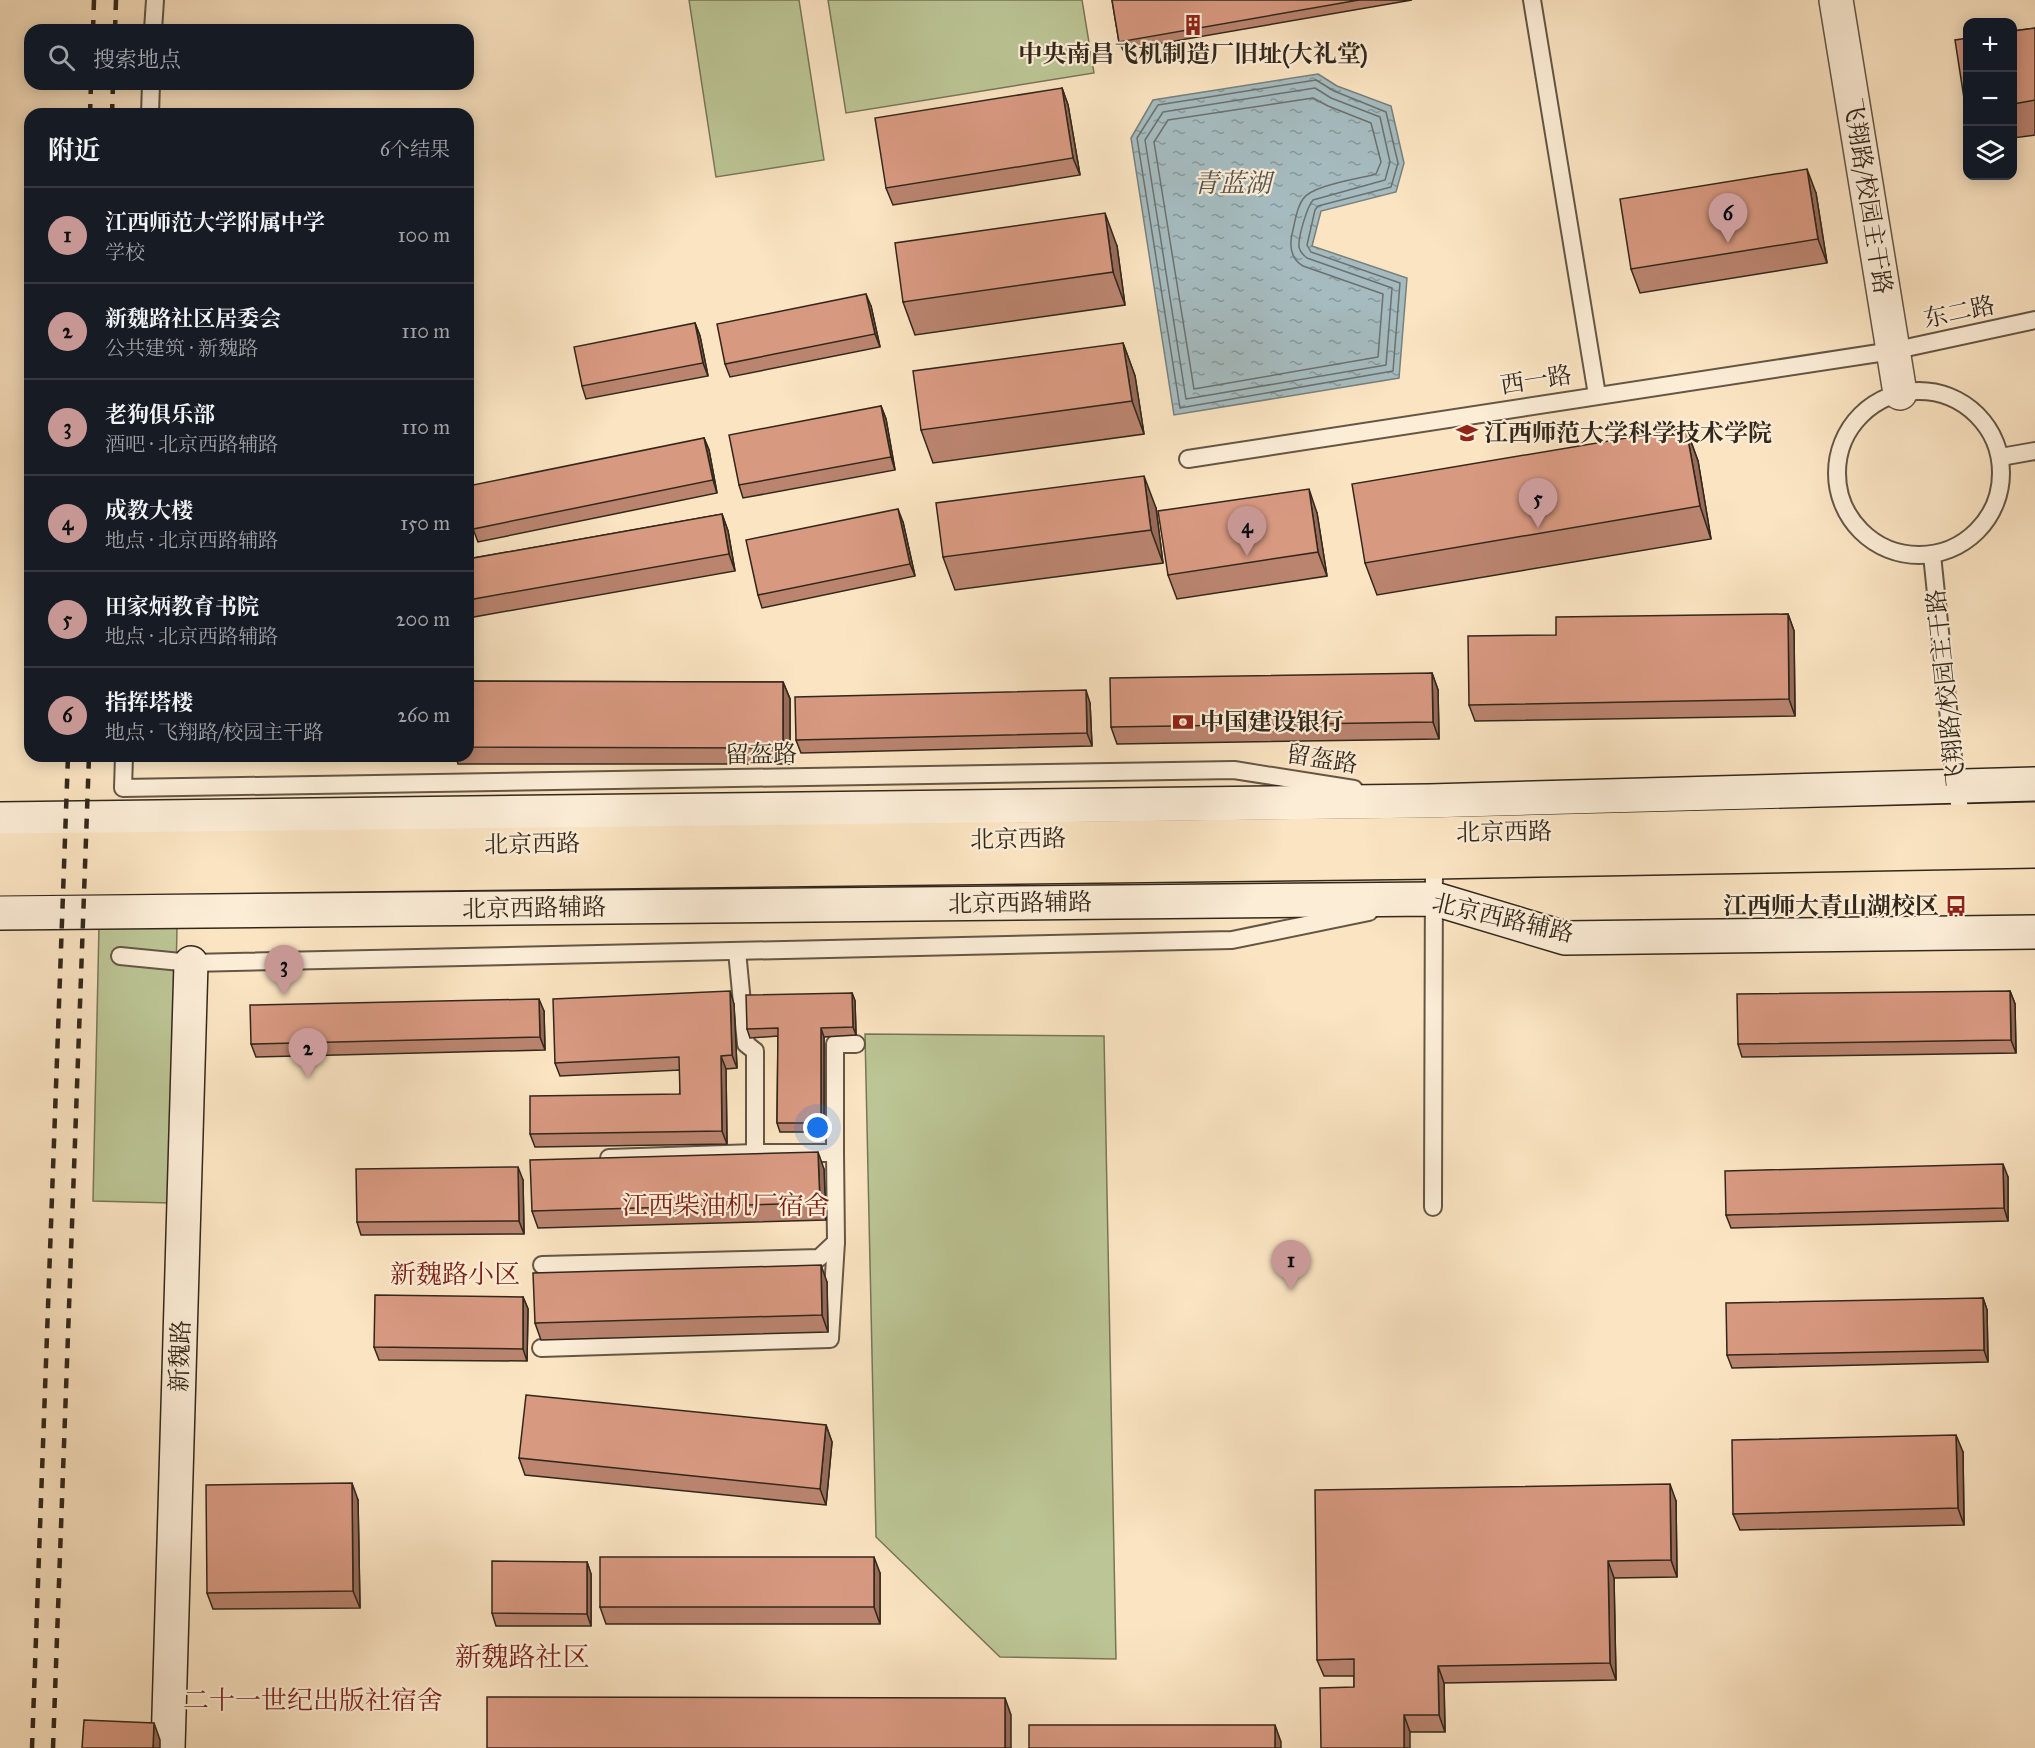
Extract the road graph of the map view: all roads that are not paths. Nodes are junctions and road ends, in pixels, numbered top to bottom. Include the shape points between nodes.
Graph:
1 (154, 0) edge
2 (1532, 0) edge
3 (1836, 0) edge
4 (153, 24) edge
5 (151, 90) edge
6 (150, 108) edge
7 (2035, 320) edge
8 (1892, 351) junction
9 (1900, 393) junction
10 (1597, 395) junction
11 (2035, 451) edge
12 (2001, 457) junction
13 (1188, 459) dead end
14 (1932, 555) junction
15 (124, 762) edge
16 (2035, 784) edge
17 (1956, 786) junction
18 (1430, 801) junction
19 (0, 819) edge
20 (2035, 819) edge
21 (1962, 821) junction
22 (0, 850) edge
23 (2035, 851) edge
24 (1434, 862) junction
25 (0, 879) edge
26 (1435, 899) junction
27 (0, 914) edge
28 (2035, 932) edge
29 (737, 951) junction
30 (120, 956) dead end
31 (191, 963) junction
32 (856, 1044) dead end
33 (755, 1153) junction
34 (835, 1153) junction
35 (594, 1159) edge
36 (1433, 1207) dead end
37 (836, 1242) junction
38 (542, 1265) dead end
39 (541, 1348) edge
40 (168, 1748) edge

1 - 4 lane
2 - 10 lane
3 - 8 main road, 飞翔路/校园主干路
5 - 6 lane
7 - 8 lane, 东二路
8 - 9 main road, 飞翔路/校园主干路
8 - 10 lane, 西一路
9 - 12 lane, 飞翔路/校园主干路 via 1926,390 1952,397 1975,411 1992,432
9 - 14 lane, 飞翔路/校园主干路 via 1874,404 1853,423 1840,448 1836,475 1842,503 1851,519 1877,545 1904,555
10 - 13 lane, 西一路
11 - 12 lane
12 - 14 lane, 飞翔路/校园主干路 via 2002,484 1994,509 1979,531 1957,547
14 - 17 lane, 飞翔路/校园主干路
15 - 18 lane, 留盔路 via 123,788 1234,770
16 - 17 main road
17 - 18 main road
17 - 21 lane, 飞翔路/校园主干路
18 - 19 main road
20 - 21 main road, 北京西路
21 - 22 main road, 北京西路 via 1432,834
23 - 24 main road, 北京西路
24 - 25 main road, 北京西路
24 - 26 lane
26 - 27 main road, 北京西路辅路
26 - 28 main road, 北京西路辅路 via 1565,938
26 - 29 lane via 1232,940
26 - 36 lane
29 - 31 lane
29 - 33 lane via 746,1044 755,1051
30 - 31 lane
31 - 40 main road, 新魏路
32 - 34 lane via 835,1044
33 - 34 lane
33 - 35 lane
34 - 37 lane
37 - 38 lane via 819,1258
37 - 39 lane via 830,1339

